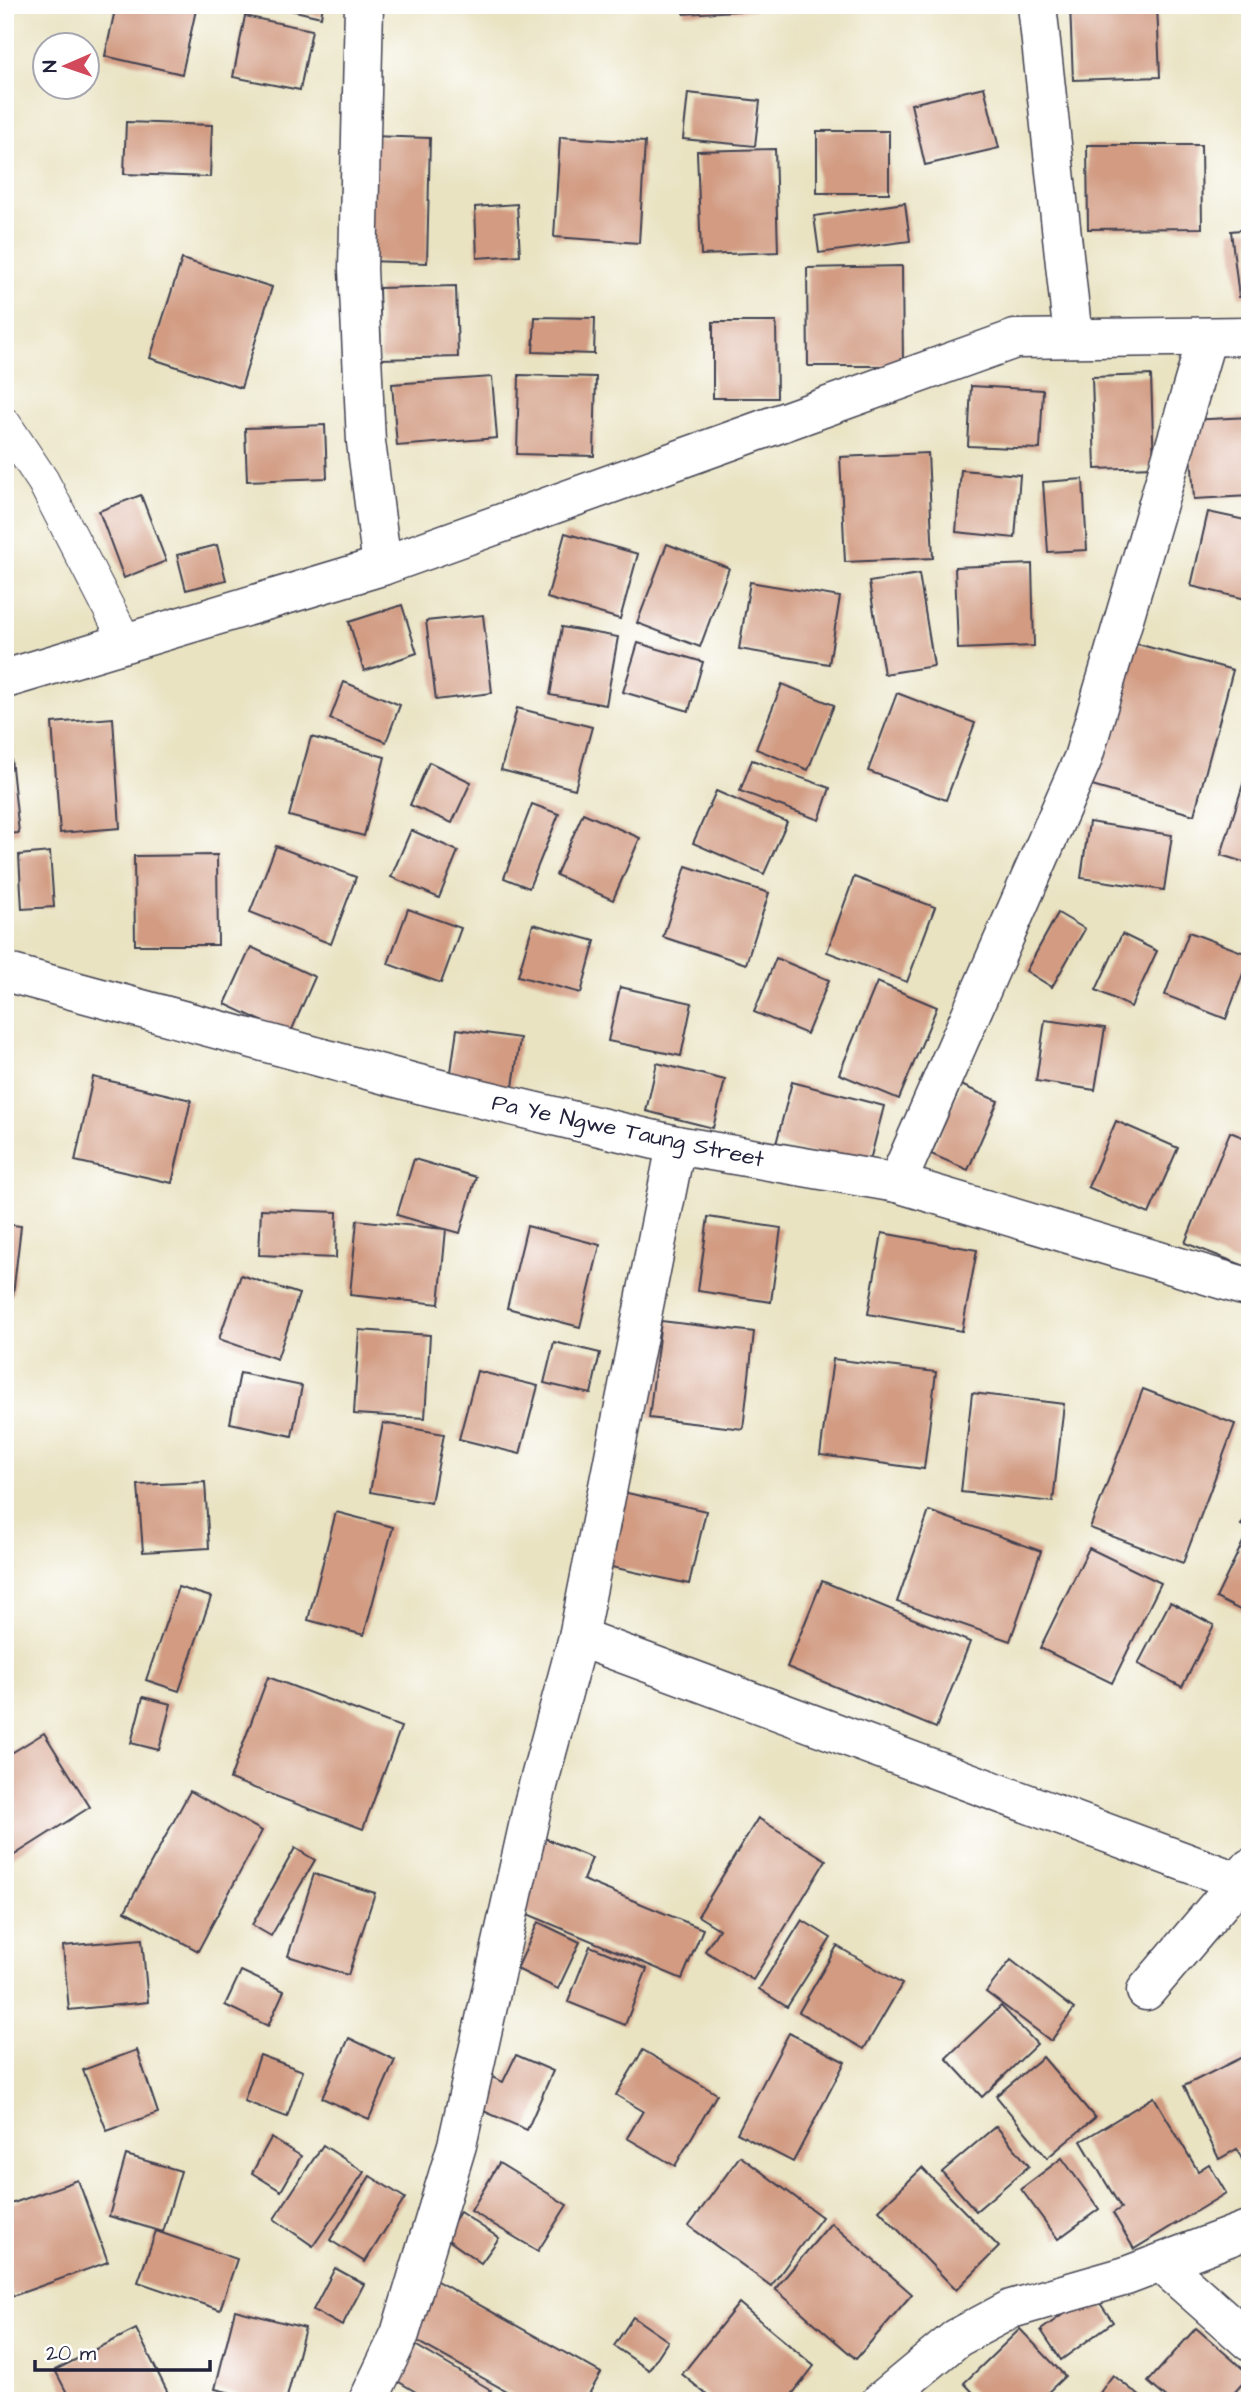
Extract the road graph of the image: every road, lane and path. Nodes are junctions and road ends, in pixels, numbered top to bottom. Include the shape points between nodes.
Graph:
1 (364, 5) edge
2 (1037, 5) edge
3 (1250, 336) edge
4 (1207, 337) junction
5 (1073, 338) junction
6 (5, 424) edge
7 (382, 566) junction
8 (126, 642) junction
9 (5, 679) edge
10 (5, 972) edge
11 (676, 1146) junction
12 (897, 1183) junction
13 (1250, 1288) edge
14 (578, 1636) junction
15 (1245, 1875) edge
16 (1146, 1991) dead end
17 (1250, 2229) edge
18 (1161, 2263) junction
19 (1250, 2342) edge
20 (368, 2401) edge
21 (881, 2401) edge

1 - 7 street via 358,269 366,442
2 - 5 street
3 - 4 street
4 - 5 street
4 - 12 street via 1083,758
5 - 7 street via 1015,339
6 - 8 lane via 43,481
7 - 8 street
8 - 9 street
10 - 11 street, Pa Ye Ngwe Taung Street via 419,1084
11 - 12 street, Pa Ye Ngwe Taung Street
11 - 14 street
12 - 13 street, Pa Ye Ngwe Taung Street
14 - 15 street
14 - 20 street via 533,1804 457,2145 400,2334
15 - 16 street
17 - 18 street
18 - 19 street
18 - 21 street via 1011,2309 957,2338

